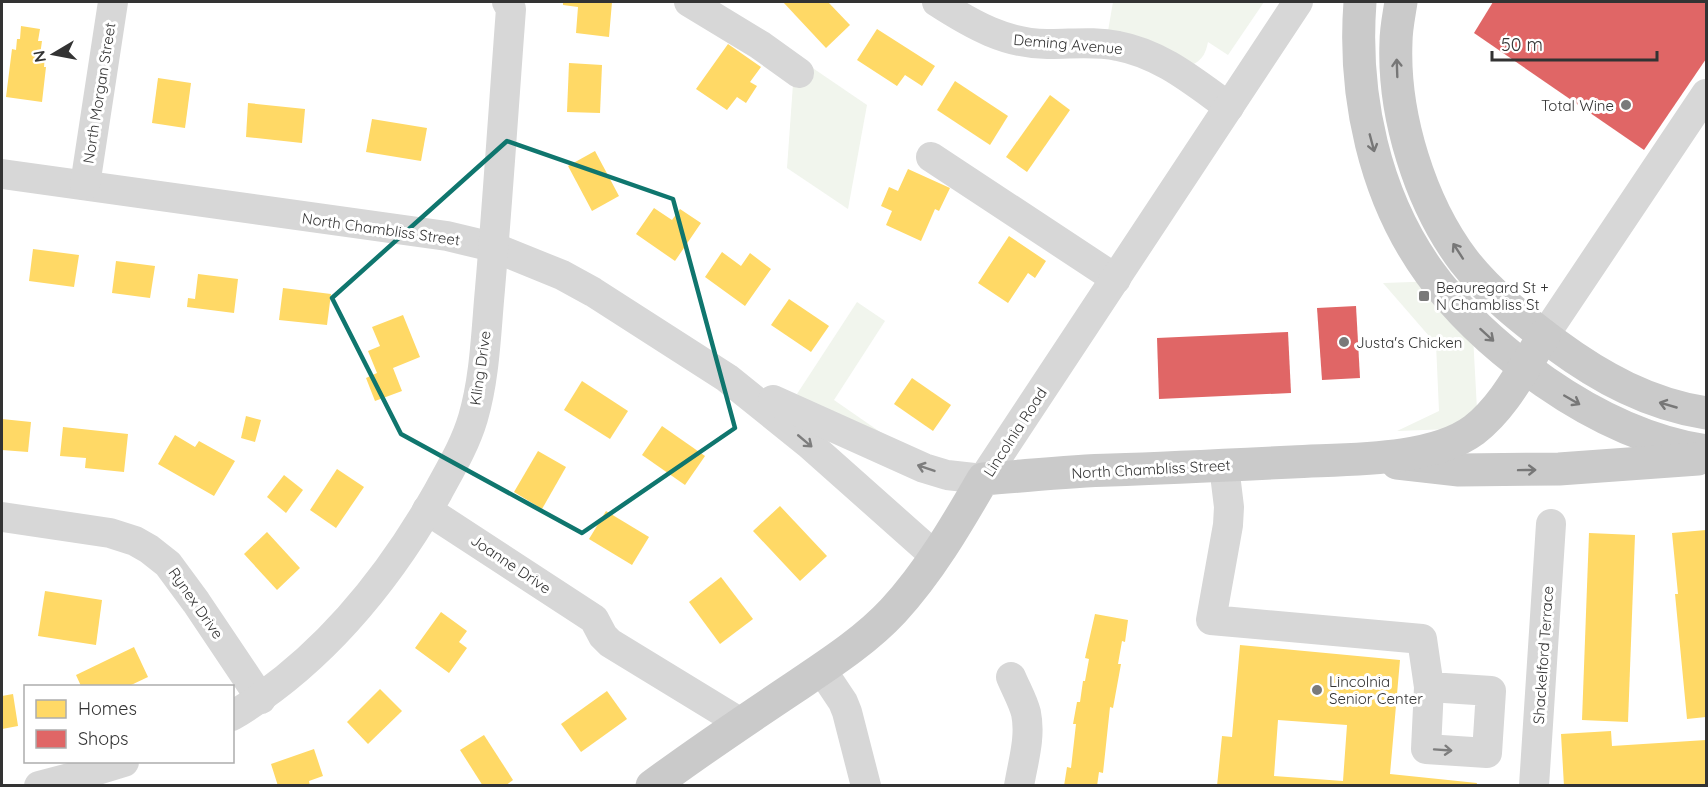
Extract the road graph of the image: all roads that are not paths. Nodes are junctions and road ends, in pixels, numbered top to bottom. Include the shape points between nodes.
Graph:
1 (113, 2) edge
2 (507, 2) edge
3 (689, 2) edge
4 (936, 2) edge
5 (1298, 2) edge
6 (1360, 2) edge
7 (1401, 2) edge
8 (799, 73) dead end
9 (1707, 94) edge
10 (1229, 107) junction
11 (931, 157) dead end
12 (2, 174) edge
13 (85, 185) junction
14 (494, 248) junction
15 (1116, 279) junction
16 (1544, 336) junction
17 (1524, 367) junction
18 (726, 378) junction
19 (1707, 413) edge
20 (1707, 451) edge
21 (1371, 458) junction
22 (1707, 459) edge
23 (1224, 466) junction
24 (984, 479) junction
25 (427, 510) junction
26 (2, 517) edge
27 (1551, 524) dead end
28 (935, 556) junction
29 (820, 669) junction
30 (1011, 677) dead end
31 (1429, 687) dead end
32 (261, 699) junction
33 (234, 715) edge
34 (741, 723) junction
35 (120, 763) edge
36 (39, 786) edge
37 (652, 786) edge
38 (866, 786) edge
39 (1019, 786) edge
40 (1534, 786) edge

1 - 13 street, North Morgan Street
2 - 14 street, Kling Drive via 511,9
3 - 8 street
4 - 10 street, Deming Avenue via 988,32 1017,41 1047,45 1089,42 1147,54 1174,67
5 - 10 street, Lincolnia Road
6 -> 17 main road via 1358,64 1363,105 1386,189 1399,220 1430,273 1452,300
16 -> 7 main road via 1479,277 1451,240 1431,204 1413,159 1397,85 1396,42
9 - 16 street
10 - 15 street, Lincolnia Road
11 - 15 street
12 - 13 street, North Chambliss Street
13 - 14 street, North Chambliss Street via 447,236
14 - 18 street, North Chambliss Street via 542,265 583,286
14 - 25 street, Kling Drive via 481,385 460,452
15 - 24 street, Lincolnia Road
16 - 17 main road, North Chambliss Street
19 -> 16 main road via 1663,404 1624,387
17 -> 20 main road via 1607,420 1667,444
17 - 21 main road, North Chambliss Street via 1508,394 1473,430 1432,448
24 -> 18 street, North Chambliss Street via 924,468
18 -> 28 street, North Chambliss Street via 809,444
21 -> 22 main road via 1460,470 1558,469
21 - 23 main road, North Chambliss Street
23 - 24 main road, North Chambliss Street
23 - 31 street via 1228,525 1211,620 1422,639
24 - 28 main road, Lincolnia Road
25 - 32 street, Kling Drive via 365,602 298,671
25 - 34 street, Joanne Drive via 594,619 610,643
26 - 32 street, Rynex Drive via 110,533 149,549 168,564
27 - 40 street, Shackelford Terrace
28 - 29 main road, Lincolnia Road via 891,612
29 - 34 main road, Lincolnia Road
29 - 38 street via 847,712
30 - 39 street via 1028,724
32 - 33 street, Kling Drive
34 - 37 main road, Lincolnia Road
35 - 36 street

